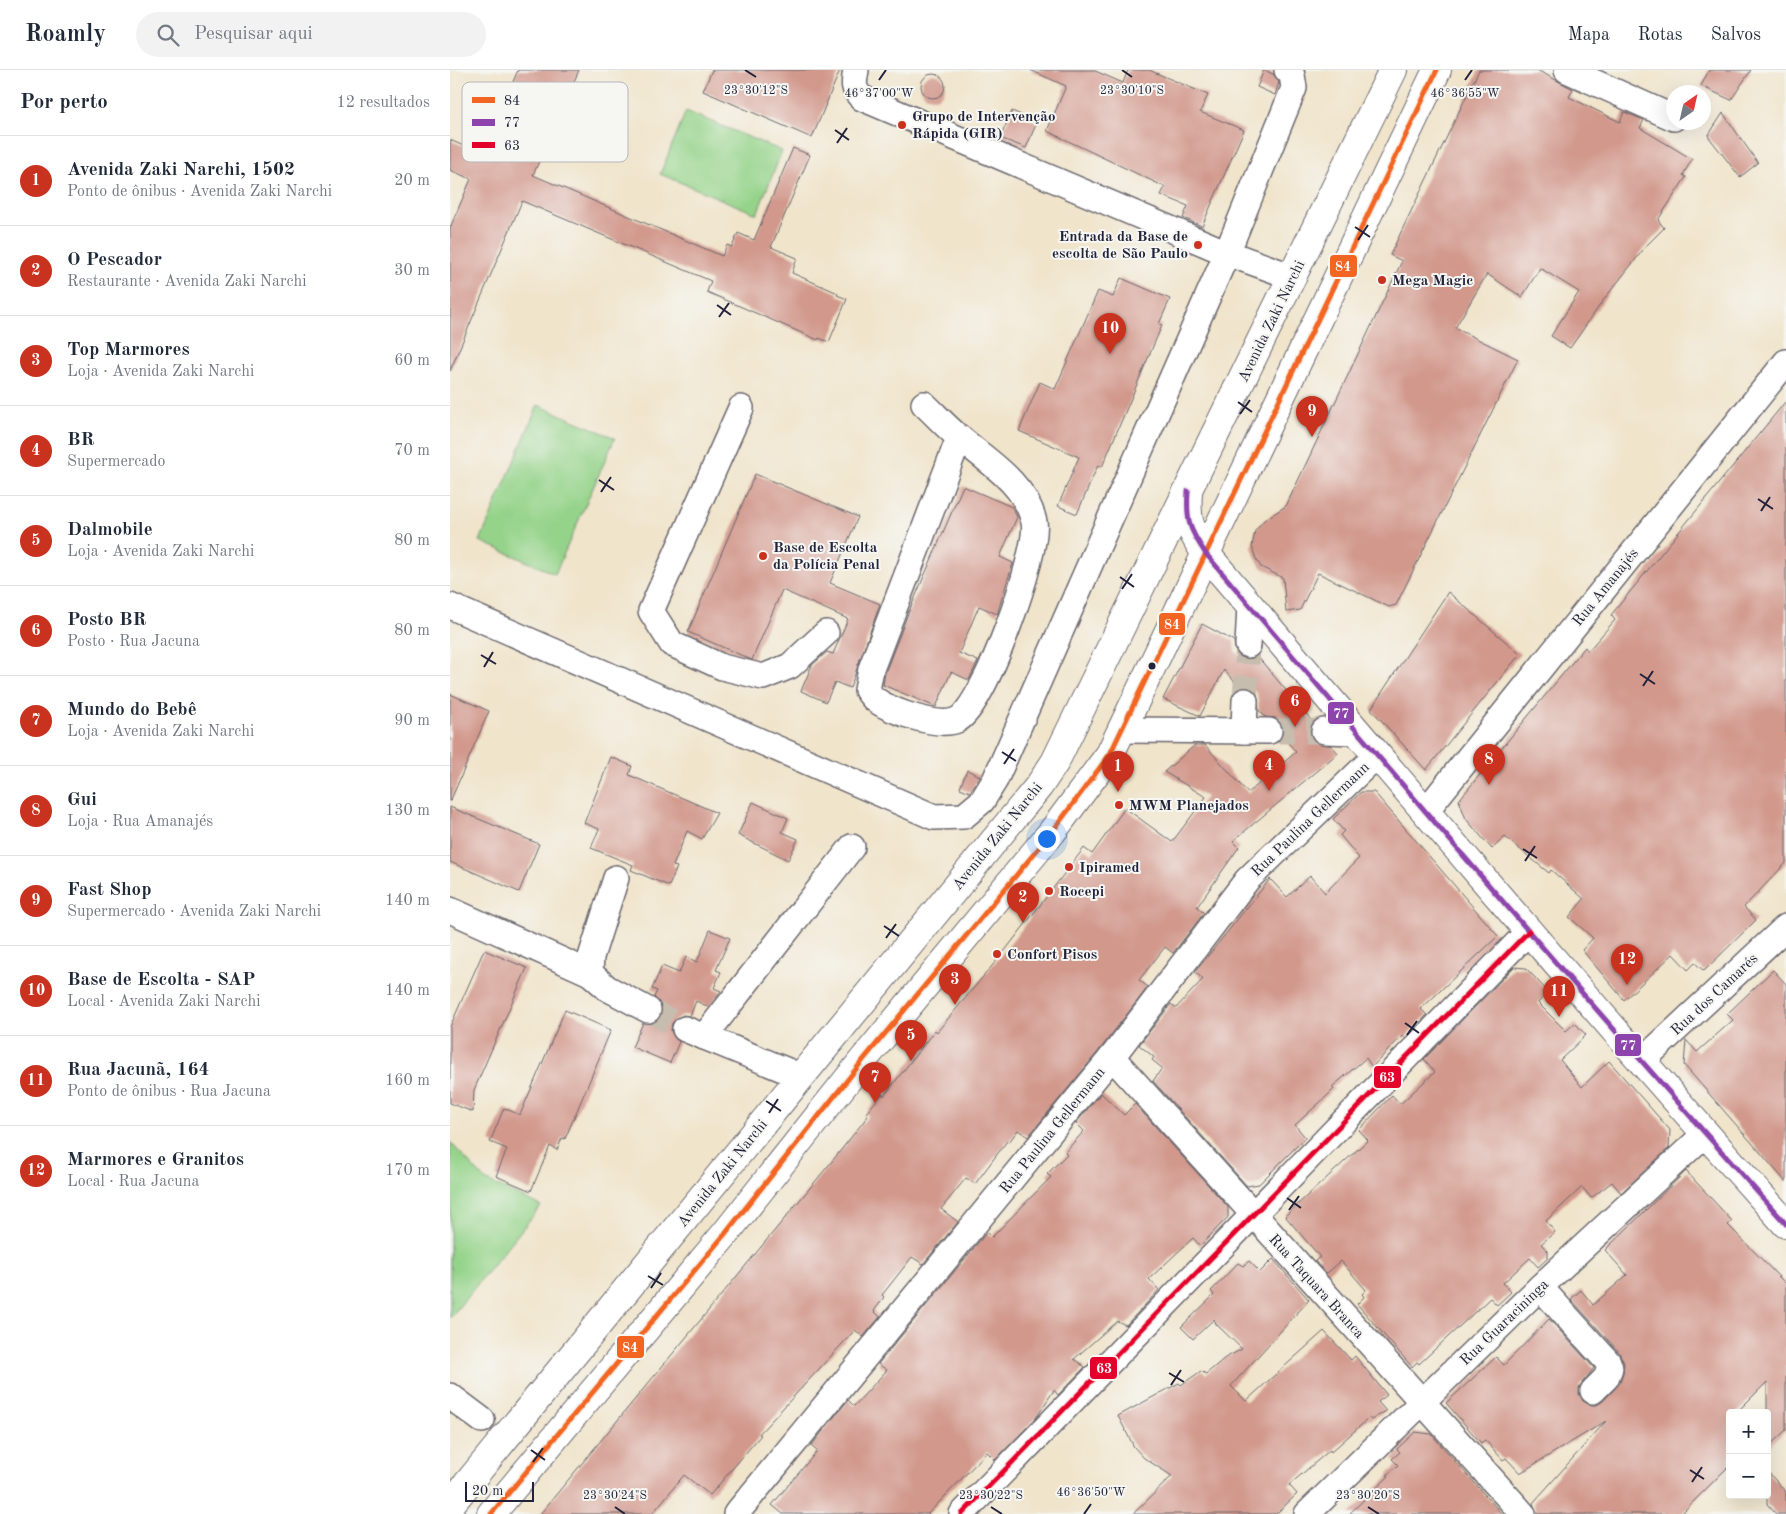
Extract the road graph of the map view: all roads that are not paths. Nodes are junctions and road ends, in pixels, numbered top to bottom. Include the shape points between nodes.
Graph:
1 (856, 70) edge
2 (1287, 70) edge
3 (1393, 70) edge
4 (1437, 70) edge
5 (1567, 70) edge
6 (1666, 115) edge
7 (1227, 253) junction
8 (1293, 277) junction
9 (1786, 362) edge
10 (924, 404) dead end
11 (741, 408) dead end
12 (959, 438) junction
13 (1188, 490) junction
14 (1206, 554) junction
15 (450, 606) edge
16 (1250, 606) junction
17 (826, 633) dead end
18 (1248, 645) tunnel mouth
19 (1245, 701) tunnel mouth
20 (1121, 730) junction
21 (1244, 731) junction
22 (1269, 731) tunnel mouth
23 (1324, 732) tunnel mouth
24 (1357, 732) junction
25 (1377, 755) junction
26 (1425, 812) junction
27 (852, 847) dead end
28 (616, 878) dead end
29 (450, 910) edge
30 (1786, 927) edge
31 (1528, 931) junction
32 (590, 973) junction
33 (648, 1010) tunnel mouth
34 (1112, 1057) junction
35 (1641, 1062) junction
36 (800, 1076) junction
37 (1705, 1134) junction
38 (1254, 1216) junction
39 (1786, 1224) edge
40 (1540, 1288) junction
41 (1593, 1391) dead end
42 (450, 1396) edge
43 (1421, 1401) junction
44 (482, 1420) dead end
45 (450, 1505) edge
46 (491, 1514) edge
47 (736, 1514) edge
48 (962, 1514) edge
49 (1307, 1514) edge
50 (1523, 1514) edge

1 - 7 street via 853,84 862,98
2 - 7 street via 1292,75 1294,88
3 - 8 main road, Avenida Zaki Narchi
4 - 14 main road
5 - 6 street
7 - 8 street
7 - 15 street via 995,780 982,801 964,816 934,817
8 - 13 main road, Avenida Zaki Narchi
9 - 26 street, Rua Amanajés
10 - 12 street
11 - 17 street via 651,611 672,644 722,667 763,677 790,666
12 - 12 street via 988,459 1023,495 1034,522 1035,543 1000,651 971,707 957,720 936,722 875,701 867,690 871,669
13 - 14 main road via 1189,526
13 - 36 main road, Avenida Zaki Narchi via 1055,762 1039,786
14 - 16 main road
14 - 20 main road
16 - 18 street
16 - 24 main road
19 - 21 street
20 - 21 street
20 - 46 main road via 1110,754 1052,832 864,1059 726,1234
21 - 22 street
23 - 24 street
24 - 25 main road
25 - 26 main road
25 - 34 street, Rua Paulina Gellermann via 1247,880
26 - 31 main road
27 - 36 street via 694,1033
28 - 32 street via 591,957
29 - 32 street
30 - 35 street, Rua dos Camarés
31 - 35 main road
31 - 38 street
32 - 33 street via 607,988
34 - 38 street, Rua Taquara Branca
34 - 47 street, Rua Paulina Gellermann
35 - 37 main road
36 - 45 main road, Avenida Zaki Narchi
37 - 39 main road
37 - 40 street, Rua Guaracininga
38 - 43 street, Rua Taquara Branca
38 - 48 street
40 - 41 street via 1608,1362 1610,1368 1606,1378
40 - 43 street, Rua Guaracininga
42 - 44 street
43 - 49 street, Rua Guaracininga
43 - 50 street, Rua Taquara Branca

